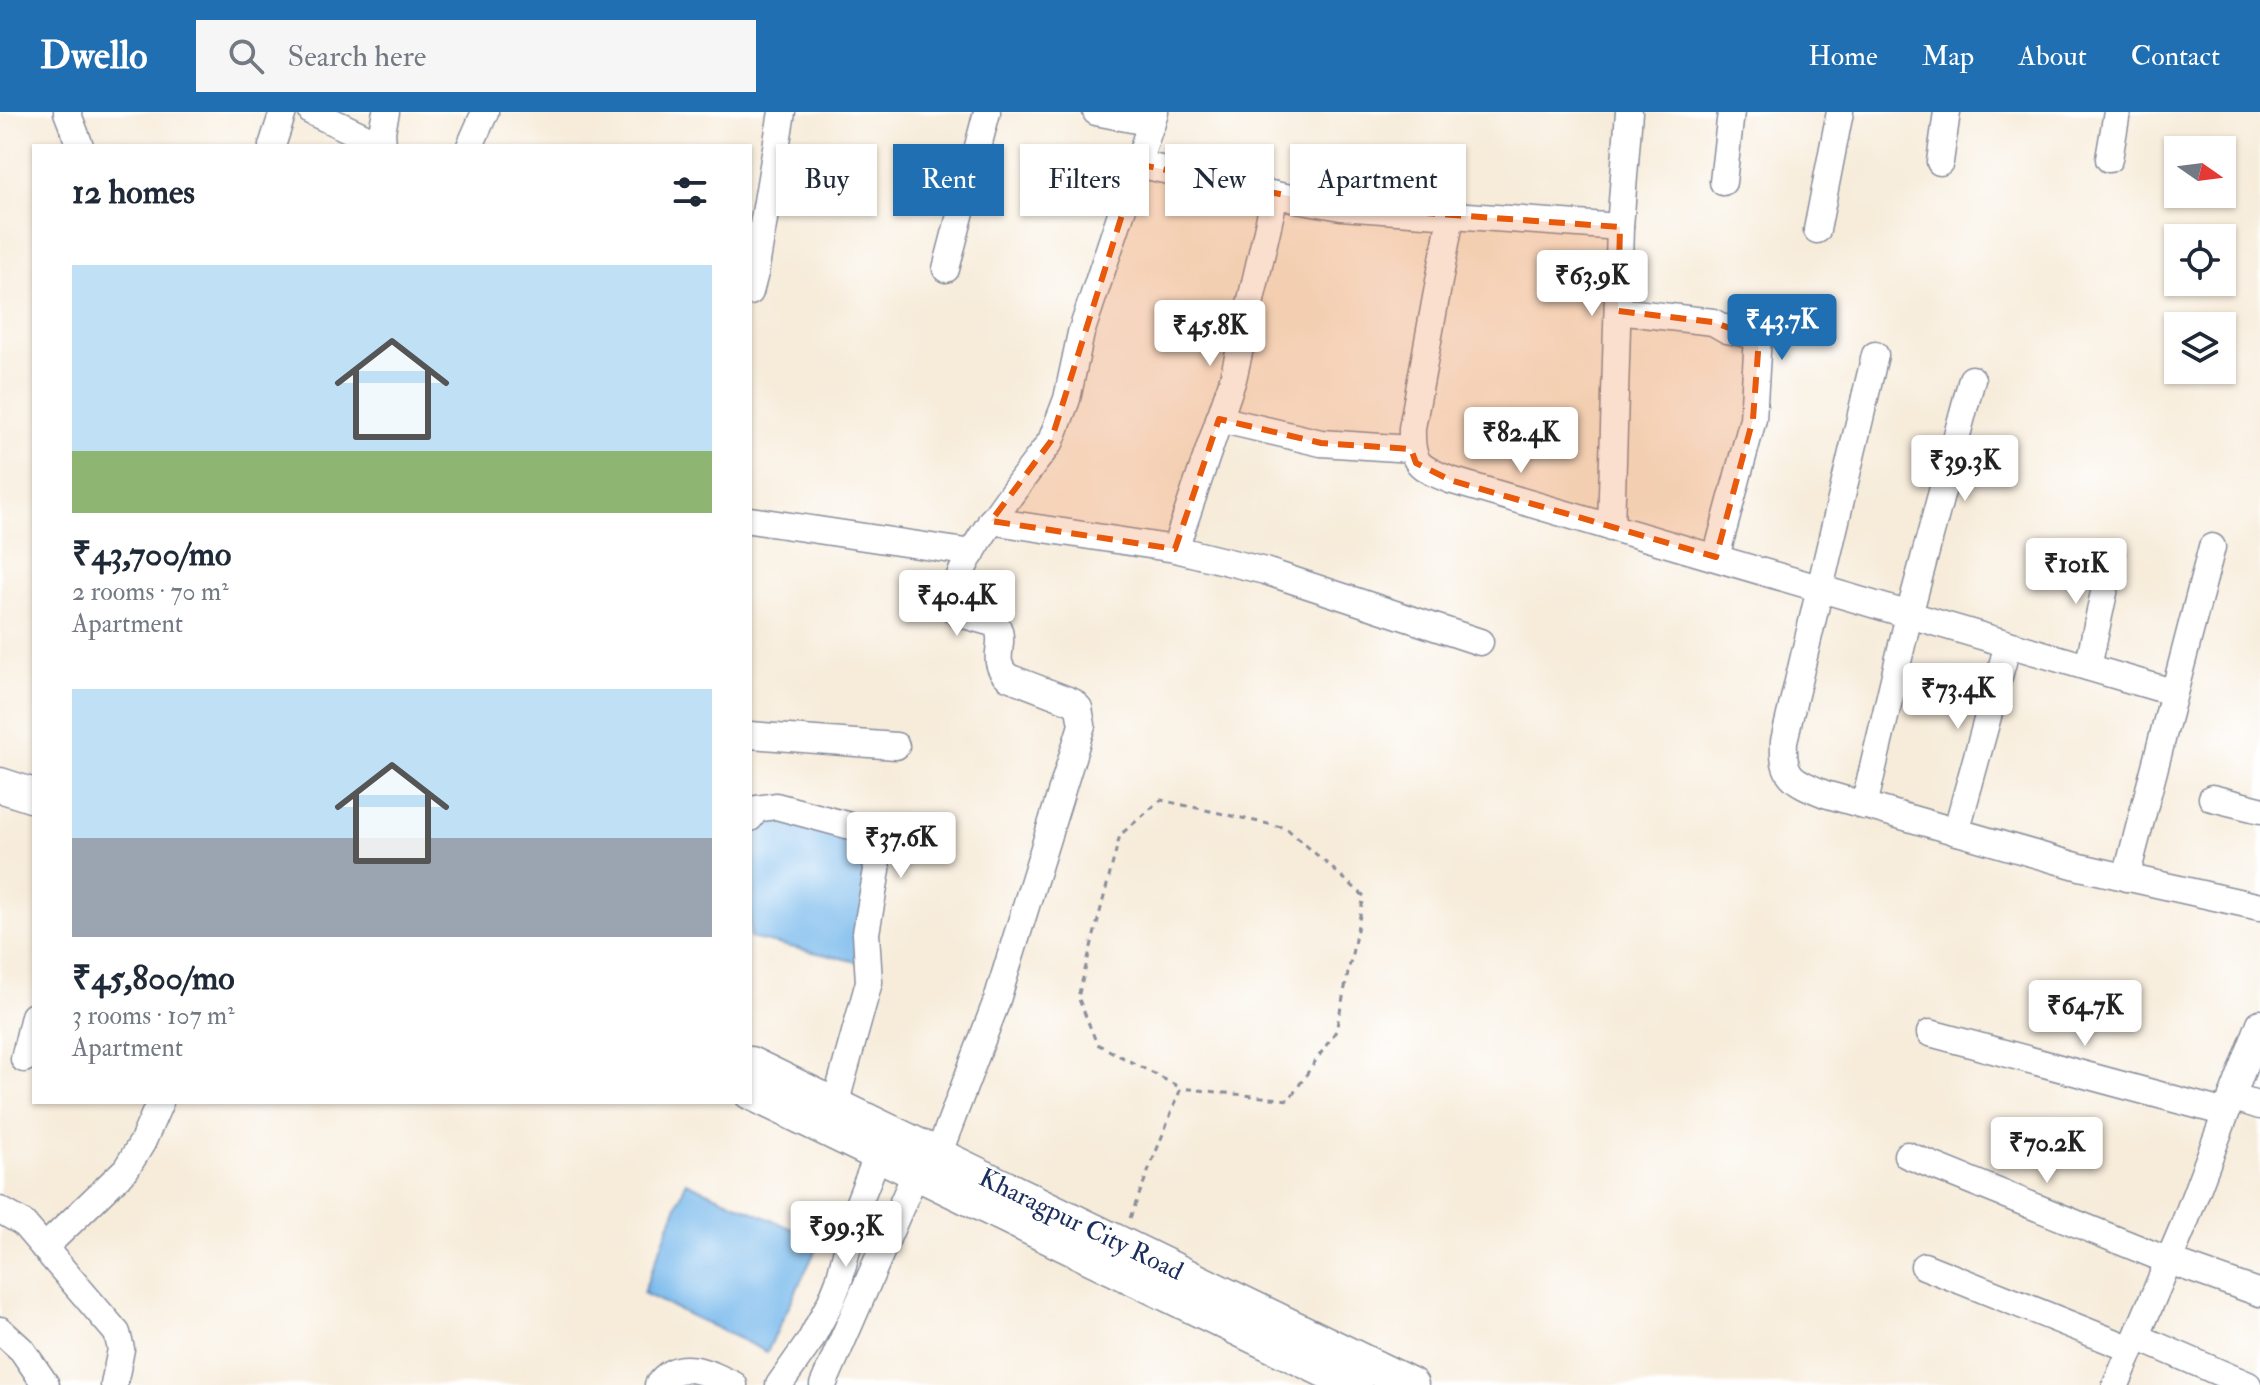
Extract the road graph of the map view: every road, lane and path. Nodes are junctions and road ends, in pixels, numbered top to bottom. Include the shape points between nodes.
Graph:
1 (67, 112) edge
2 (283, 112) edge
3 (312, 112) edge
4 (386, 112) edge
5 (485, 112) edge
6 (782, 112) edge
7 (987, 112) edge
8 (1096, 112) edge
9 (1629, 112) edge
10 (1731, 112) edge
11 (1840, 112) edge
12 (1947, 112) edge
13 (2117, 112) edge
14 (1154, 118) edge
15 (79, 144) edge
16 (273, 144) edge
17 (381, 144) edge
18 (383, 144) edge
19 (471, 144) edge
20 (1145, 144) edge
21 (2109, 159) dead end
22 (1940, 162) dead end
23 (1149, 166) edge
24 (1723, 182) dead end
25 (1275, 195) junction
26 (1290, 198) edge
27 (1120, 216) edge
28 (1451, 216) joint
29 (1620, 227) junction
30 (1817, 230) dead end
31 (946, 269) dead end
32 (752, 279) edge
33 (1618, 311) junction
34 (1875, 355) dead end
35 (1972, 379) dead end
36 (1219, 419) junction
37 (1411, 449) junction
38 (752, 520) edge
39 (991, 521) junction
40 (1611, 528) junction
41 (2212, 547) dead end
42 (1175, 549) junction
43 (972, 553) junction
44 (2112, 555) dead end
45 (1716, 557) junction
46 (1821, 589) junction
47 (1909, 615) junction
48 (1480, 642) dead end
49 (2008, 644) junction
50 (2088, 667) junction
51 (2172, 692) junction
52 (752, 735) edge
53 (896, 746) dead end
54 (0, 785) edge
55 (32, 795) edge
56 (2212, 798) dead end
57 (1864, 806) junction
58 (0, 809) edge
59 (2260, 810) edge
60 (752, 815) edge
61 (32, 816) edge
62 (1956, 832) junction
63 (2126, 878) junction
64 (2260, 907) edge
65 (2260, 1023) edge
66 (32, 1025) edge
67 (1930, 1033) dead end
68 (24, 1059) dead end
69 (752, 1065) edge
70 (1181, 1088) junction
71 (752, 1093) edge
72 (159, 1104) edge
73 (835, 1105) junction
74 (2229, 1105) junction
75 (2260, 1106) edge
76 (878, 1154) junction
77 (1907, 1155) dead end
78 (927, 1164) junction
79 (0, 1210) edge
80 (1120, 1243) junction
81 (44, 1248) junction
82 (2169, 1261) junction
83 (1924, 1266) dead end
84 (2260, 1293) edge
85 (0, 1330) edge
86 (2134, 1343) junction
87 (46, 1385) edge
88 (114, 1385) edge
89 (658, 1385) edge
90 (734, 1385) edge
91 (779, 1385) edge
92 (823, 1385) edge
93 (1355, 1385) edge
94 (1411, 1385) edge
95 (2116, 1385) edge
96 (2248, 1385) edge

1 - 15 street
2 - 16 street
3 - 17 street
4 - 18 street
5 - 19 street
6 - 32 street
7 - 31 street
8 - 14 street
9 - 29 street
10 - 24 street
11 - 30 street
12 - 22 street
13 - 21 street
14 - 20 street
23 - 25 street
25 - 26 street
25 - 36 street
27 - 39 street via 1051,441
28 - 29 street
28 - 37 street
29 - 33 street
33 - 40 street
33 - 45 street via 1713,322 1758,336 1753,419
34 - 46 street
35 - 47 street
36 - 37 street via 1321,443
36 - 42 street
37 - 40 street via 1416,463 1450,480
38 - 43 street
39 - 42 street
39 - 43 street
40 - 45 street
41 - 51 street
42 - 48 street via 1265,571
43 - 78 street via 952,595 952,608 996,624 1001,632 1000,670 1073,702 1082,725 996,1003
44 - 50 street
45 - 46 street
46 - 47 street
46 - 57 street via 1783,761 1788,775 1802,784
47 - 49 street
47 - 57 street
49 - 50 street
49 - 62 street
50 - 51 street
51 - 63 street
52 - 53 street
54 - 55 main road
56 - 59 street
57 - 62 street
58 - 61 main road
60 - 73 street via 756,809 776,806 854,827 874,842 877,870 866,933 869,982
62 - 63 street
63 - 64 street
65 - 74 street
66 - 68 street
67 - 74 street
69 - 73 main road, Kharagpur City Road
70 - 70 path via 1097,1044 1078,997 1120,835 1161,800 1286,828 1364,896 1336,1031 1289,1100
70 - 80 path
71 - 76 main road
72 - 81 street via 126,1169
73 - 78 main road, Kharagpur City Road
74 - 75 street
74 - 82 street
76 - 78 main road
76 - 91 street via 831,1301
77 - 82 street
78 - 80 main road, Kharagpur City Road
78 - 92 street
78 - 93 main road
79 - 81 street via 23,1223
80 - 94 main road, Kharagpur City Road
81 - 88 street via 117,1333 121,1349
82 - 84 street
82 - 86 street
83 - 86 street
85 - 87 street via 22,1350
86 - 95 street
86 - 96 street
89 - 90 street via 673,1370 688,1368

